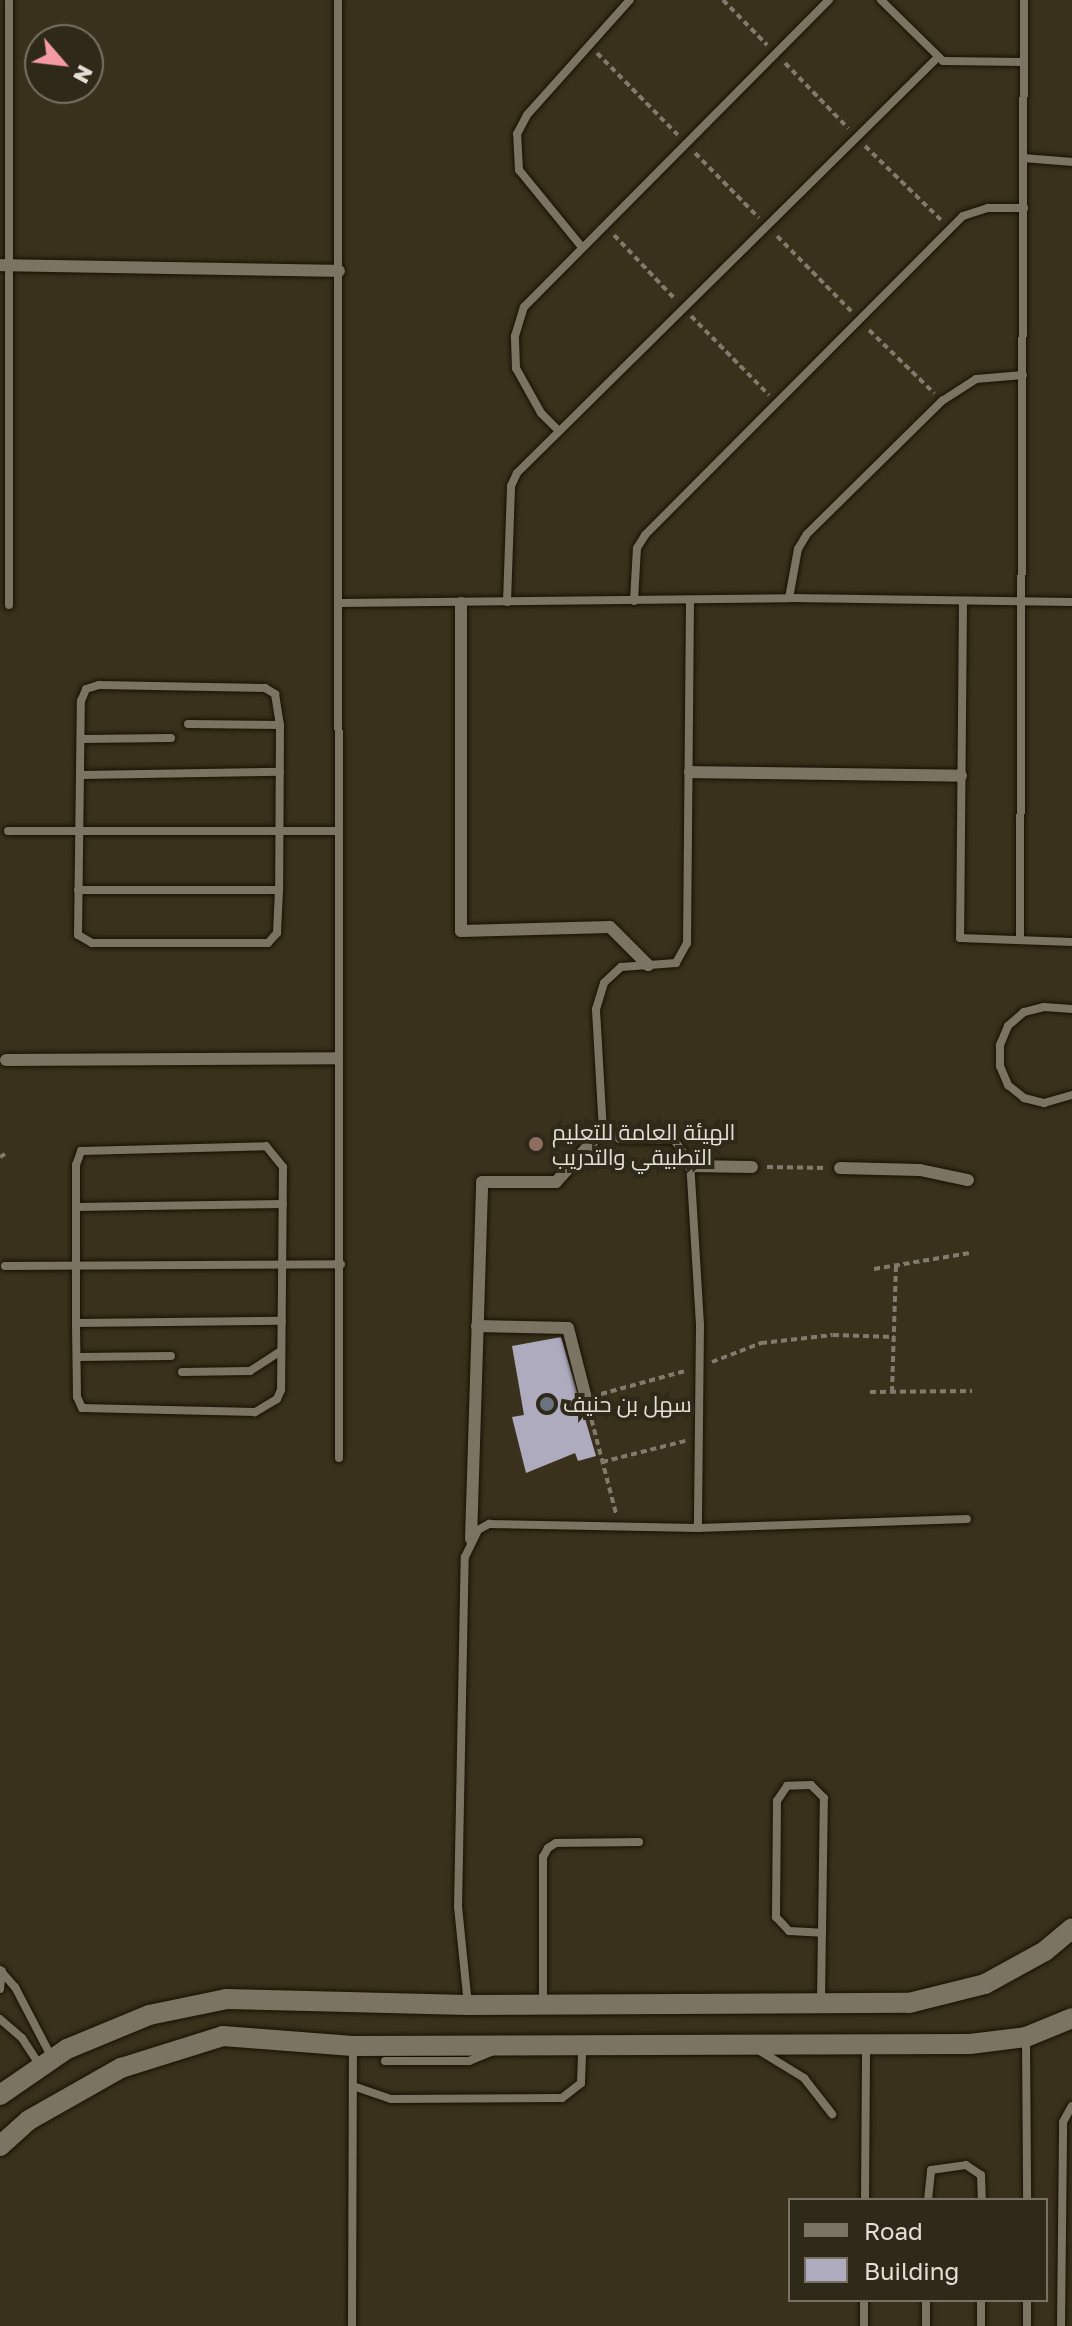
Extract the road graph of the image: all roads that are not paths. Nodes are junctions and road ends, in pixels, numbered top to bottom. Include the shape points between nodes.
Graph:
1 (9, 0) edge
2 (338, 0) edge
3 (630, 0) edge
4 (829, 0) edge
5 (881, 0) edge
6 (1024, 0) edge
7 (937, 58) junction
8 (1023, 62) junction
9 (1024, 158) junction
10 (1072, 162) edge
11 (1024, 208) junction
12 (581, 246) junction
13 (5, 266) edge
14 (339, 271) junction
15 (1023, 375) junction
16 (559, 431) junction
17 (789, 598) junction
18 (634, 601) junction
19 (690, 601) junction
20 (507, 602) junction
21 (963, 602) junction
22 (1023, 602) junction
23 (1072, 602) edge
24 (340, 603) junction
25 (461, 603) junction
26 (9, 605) dead end
27 (188, 724) dead end
28 (280, 725) junction
29 (171, 738) dead end
30 (81, 739) junction
31 (280, 772) junction
32 (690, 772) junction
33 (81, 775) junction
34 (961, 776) junction
35 (79, 830) junction
36 (8, 831) dead end
37 (339, 831) junction
38 (280, 832) junction
39 (78, 890) junction
40 (279, 890) junction
41 (1020, 939) junction
42 (1072, 942) edge
43 (648, 965) junction
44 (1070, 1011) edge
45 (337, 1058) junction
46 (6, 1060) dead end
47 (1070, 1099) edge
48 (603, 1130) junction
49 (690, 1166) junction
50 (752, 1167) road end
51 (840, 1168) road end
52 (968, 1180) dead end
53 (283, 1204) junction
54 (76, 1207) junction
55 (282, 1264) junction
56 (341, 1264) junction
57 (76, 1265) junction
58 (5, 1266) dead end
59 (282, 1321) junction
60 (76, 1323) junction
61 (477, 1326) junction
62 (281, 1351) junction
63 (171, 1356) dead end
64 (77, 1357) junction
65 (182, 1372) dead end
66 (586, 1398) road end
67 (339, 1458) dead end
68 (967, 1519) dead end
69 (698, 1528) junction
70 (471, 1539) junction
71 (639, 1842) dead end
72 (1072, 1928) edge
73 (822, 1933) junction
74 (1, 1971) edge
75 (0, 1989) edge
76 (543, 2004) junction
77 (468, 2005) junction
78 (821, 2006) junction
79 (1072, 2018) edge
80 (0, 2019) edge
81 (1026, 2037) junction
82 (744, 2045) junction
83 (866, 2045) junction
84 (353, 2046) junction
85 (500, 2046) junction
86 (582, 2046) junction
87 (385, 2061) dead end
88 (47, 2063) junction
89 (353, 2086) junction
90 (0, 2095) edge
91 (1072, 2106) edge
92 (832, 2114) dead end
93 (0, 2146) edge
94 (865, 2198) edge
95 (928, 2198) edge
96 (982, 2198) edge
97 (1027, 2198) edge
98 (864, 2302) edge
99 (926, 2302) edge
100 (981, 2302) edge
101 (1027, 2302) edge
102 (352, 2326) edge
103 (864, 2326) edge
104 (926, 2326) edge
105 (981, 2326) edge
106 (1027, 2326) edge
107 (1061, 2326) edge

1 - 13 lane
2 - 14 lane
3 - 12 lane via 527,115 517,134 519,170
4 - 12 lane
5 - 7 lane
6 - 8 lane
7 - 8 lane via 957,63
7 - 16 lane
8 - 9 lane
9 - 10 lane
9 - 11 lane
11 - 15 lane
11 - 18 lane via 974,210 949,228 645,535 637,548
12 - 16 lane via 524,307 515,336 521,381
13 - 14 street
13 - 26 lane
14 - 24 lane
15 - 17 lane via 976,379 942,401 807,534 798,549
15 - 22 lane
16 - 20 lane via 527,461 511,486
17 - 19 lane
17 - 21 lane
18 - 19 lane
18 - 20 lane
19 - 32 lane
20 - 25 lane
21 - 22 lane
21 - 34 lane
22 - 23 lane
22 - 41 lane
24 - 25 lane
24 - 37 lane
25 - 43 street via 461,931 610,927
27 - 28 lane
28 - 30 lane via 278,699 265,688 99,685 83,694
28 - 31 lane
29 - 30 lane
30 - 33 lane
31 - 33 lane
31 - 38 lane
32 - 34 street
32 - 43 lane via 687,943 676,963
33 - 35 lane
34 - 41 lane via 960,938
35 - 36 lane
35 - 38 lane
35 - 39 lane
37 - 38 lane
37 - 45 lane
38 - 40 lane
39 - 40 lane
39 - 40 lane via 78,935 86,943 261,945 277,933
41 - 42 lane
43 - 48 lane via 621,967 597,997
44 - 47 lane via 1044,1007 1024,1012 1008,1026 1000,1045 1000,1066 1008,1085 1024,1098 1044,1103
45 - 46 street
45 - 56 lane
48 - 49 lane via 620,1139 674,1140
48 - 61 street via 556,1182 482,1182
49 - 50 street
49 - 69 lane via 699,1368
51 - 52 street via 920,1170
53 - 54 lane
53 - 54 lane via 282,1162 266,1146 95,1147 77,1157
53 - 55 lane
54 - 57 lane
55 - 56 lane
55 - 57 lane
55 - 59 lane
56 - 67 lane
57 - 58 lane
57 - 60 lane
59 - 60 lane
59 - 62 lane
60 - 64 lane
61 - 66 street via 568,1328
61 - 70 street
62 - 64 lane via 281,1390 270,1406 255,1412 88,1411 77,1397
62 - 65 lane via 250,1371
63 - 64 lane
68 - 69 lane
69 - 70 lane via 489,1524
70 - 77 lane via 465,1557 458,1907
71 - 76 lane via 556,1843 548,1848 543,1857
72 - 78 street via 1045,1951 959,1992 909,2003
73 - 73 lane via 824,1798 811,1785 787,1786 777,1801 776,1917 789,1931
73 - 78 lane
74 - 75 lane
74 - 88 lane
76 - 77 street
76 - 78 street
77 - 88 street via 227,1999 149,2015
79 - 81 street
80 - 88 lane
81 - 83 street via 970,2044
81 - 97 lane
82 - 83 street
82 - 86 street
82 - 92 lane via 804,2078
83 - 94 lane
84 - 85 street
84 - 89 lane
84 - 93 street via 223,2036 121,2068 29,2120
85 - 86 street
85 - 87 lane via 469,2061
86 - 89 lane via 581,2083 562,2098 391,2099
88 - 90 street
89 - 102 lane
91 - 107 lane via 1063,2122
95 - 96 lane via 931,2170 966,2165 981,2175
98 - 103 lane
99 - 104 lane
100 - 105 lane
101 - 106 lane

